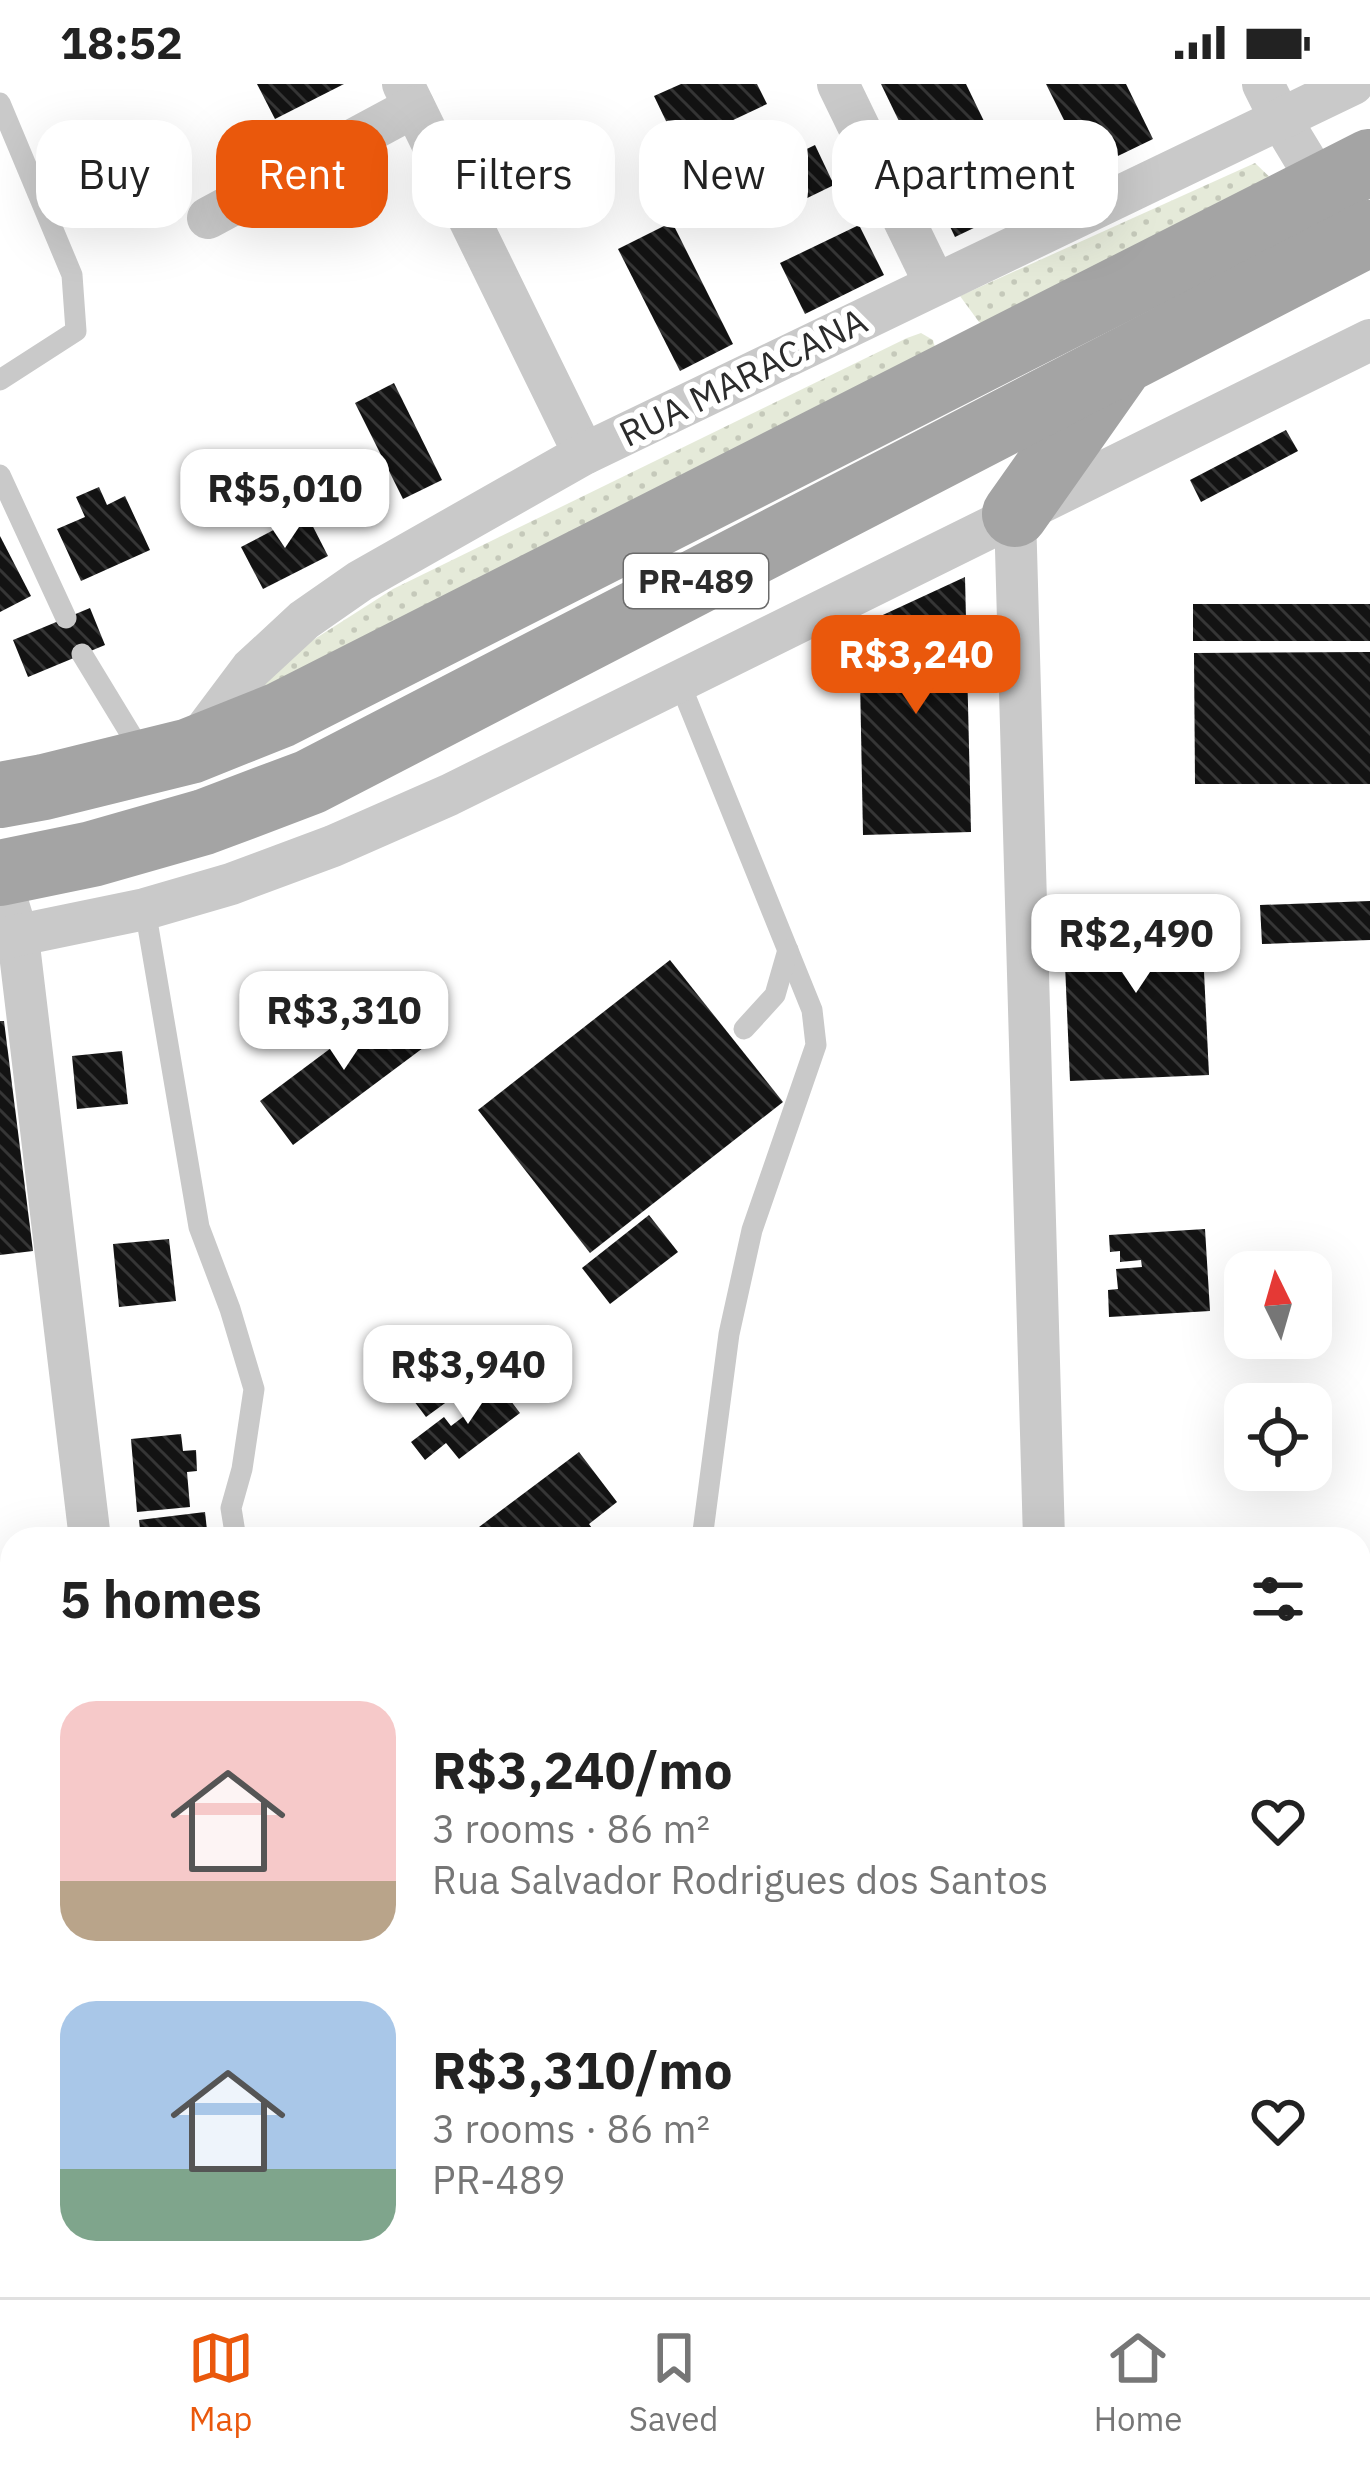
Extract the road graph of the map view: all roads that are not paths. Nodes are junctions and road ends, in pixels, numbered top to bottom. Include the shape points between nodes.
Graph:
1 (838, 84) edge
2 (1353, 84) edge
3 (409, 96) edge
4 (1272, 102) edge
5 (0, 103) edge
6 (1346, 174) edge
7 (208, 218) dead end
8 (1370, 233) edge
9 (935, 284) junction
10 (1370, 340) edge
11 (1124, 359) junction
12 (0, 380) edge
13 (584, 454) junction
14 (0, 475) edge
15 (1016, 514) junction
16 (66, 618) dead end
17 (82, 654) dead end
18 (679, 680) junction
19 (169, 756) junction
20 (22, 791) edge
21 (0, 873) edge
22 (145, 909) junction
23 (9, 938) edge
24 (788, 950) junction
25 (744, 1029) dead end
26 (88, 1527) edge
27 (234, 1527) edge
28 (704, 1527) edge
29 (1044, 1527) edge

1 - 9 street
2 - 4 street, RUA MARACANA
3 - 7 street
3 - 13 street
4 - 6 street
4 - 9 street, RUA MARACANA
5 - 12 lane via 72,274 76,331
6 - 19 main road, PR-489 / PR-489 via 280,716
8 - 11 main road, PR-489 / PR-489
9 - 13 street, RUA MARACANA
10 - 15 street
11 - 15 main road
11 - 21 main road, PR-489 / PR-489 via 310,782 204,822
13 - 19 street, RUA MARACANA via 304,620
14 - 16 lane
15 - 18 street
15 - 29 street
17 - 19 lane
18 - 22 street via 333,846
18 - 24 lane
19 - 20 main road, PR-489 / PR-489
20 - 21 main road
21 - 23 street
22 - 23 street
22 - 27 lane via 199,1227 254,1389
23 - 26 street
24 - 25 lane via 775,995
24 - 28 lane via 812,1010 816,1045 747,1251

